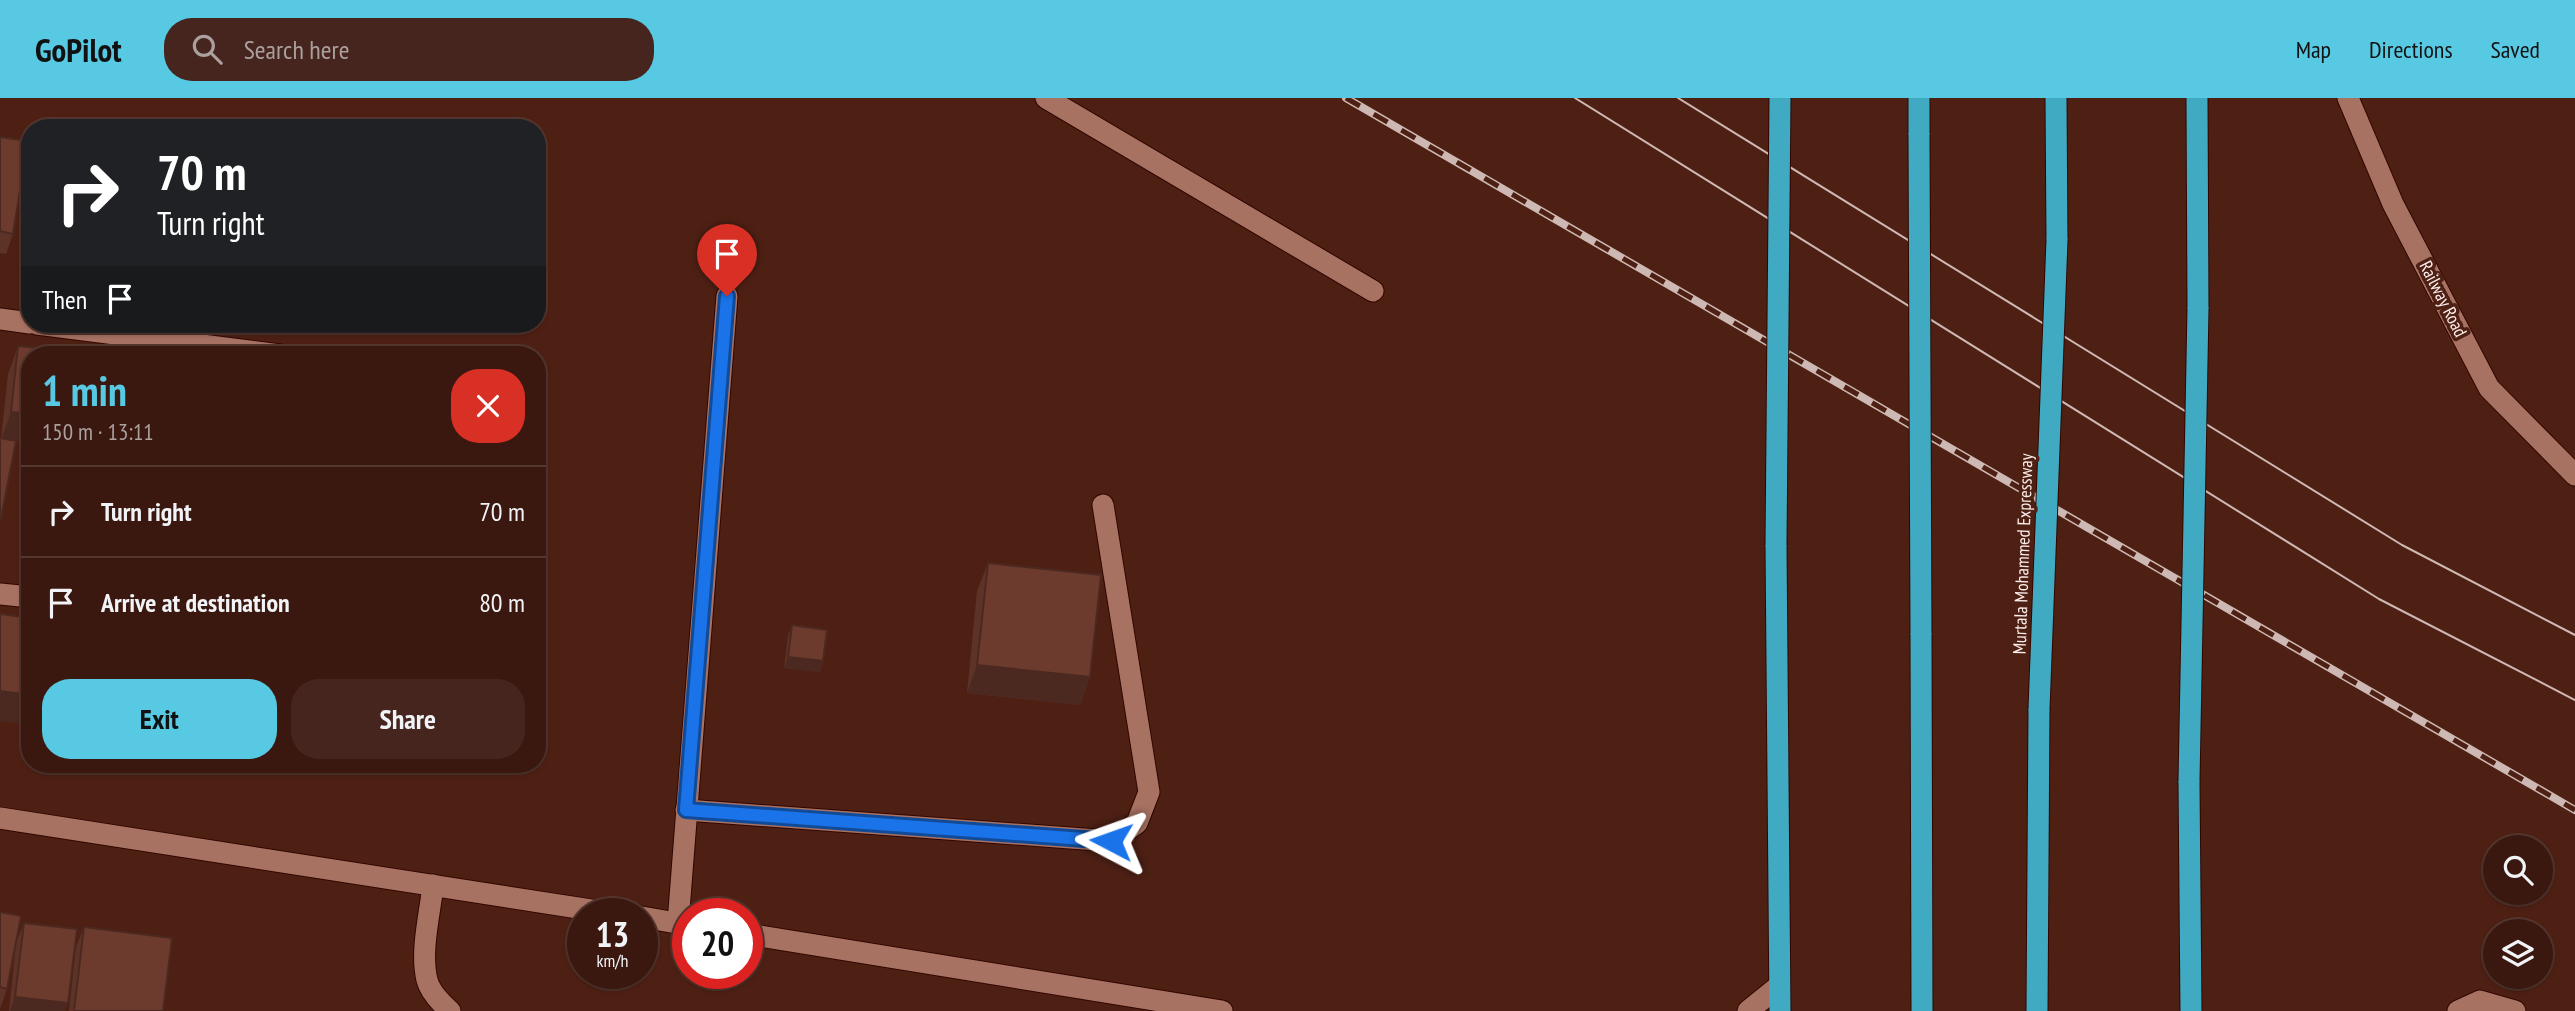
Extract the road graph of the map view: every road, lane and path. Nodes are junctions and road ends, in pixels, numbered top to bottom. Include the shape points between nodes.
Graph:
1 (1046, 98) edge
2 (1780, 98) edge
3 (1919, 98) edge
4 (2056, 98) edge
5 (2197, 98) edge
6 (2348, 98) edge
7 (1373, 291) dead end
8 (727, 296) dead end
9 (0, 319) edge
10 (21, 322) edge
11 (108, 333) edge
12 (209, 346) edge
13 (2575, 475) edge
14 (1103, 505) dead end
15 (0, 594) edge
16 (21, 596) edge
17 (686, 810) junction
18 (0, 818) edge
19 (433, 885) junction
20 (684, 898) edge
21 (567, 906) edge
22 (763, 937) edge
23 (1779, 986) junction
24 (450, 1011) edge
25 (1222, 1011) edge
26 (1748, 1011) edge
27 (1780, 1011) edge
28 (1922, 1011) edge
29 (2037, 1011) edge
30 (2191, 1011) edge
31 (2458, 1011) edge
32 (2515, 1011) edge

1 - 7 street
2 - 23 highway, bridge
3 - 28 highway, bridge
4 - 29 highway, Murtala Mohammed Expressway, bridge via 2057,240 2039,709
5 - 30 highway, bridge via 2199,309 2189,780
6 - 13 street, Railway Road via 2393,204 2489,388
8 - 17 street
9 - 10 street
11 - 12 street
14 - 17 street via 1149,792 1137,823 1111,841
15 - 16 street
17 - 20 street
18 - 19 street
19 - 21 street
19 - 24 street via 427,981
22 - 25 street
23 - 26 street
23 - 27 highway
31 - 32 street via 2480,1001

